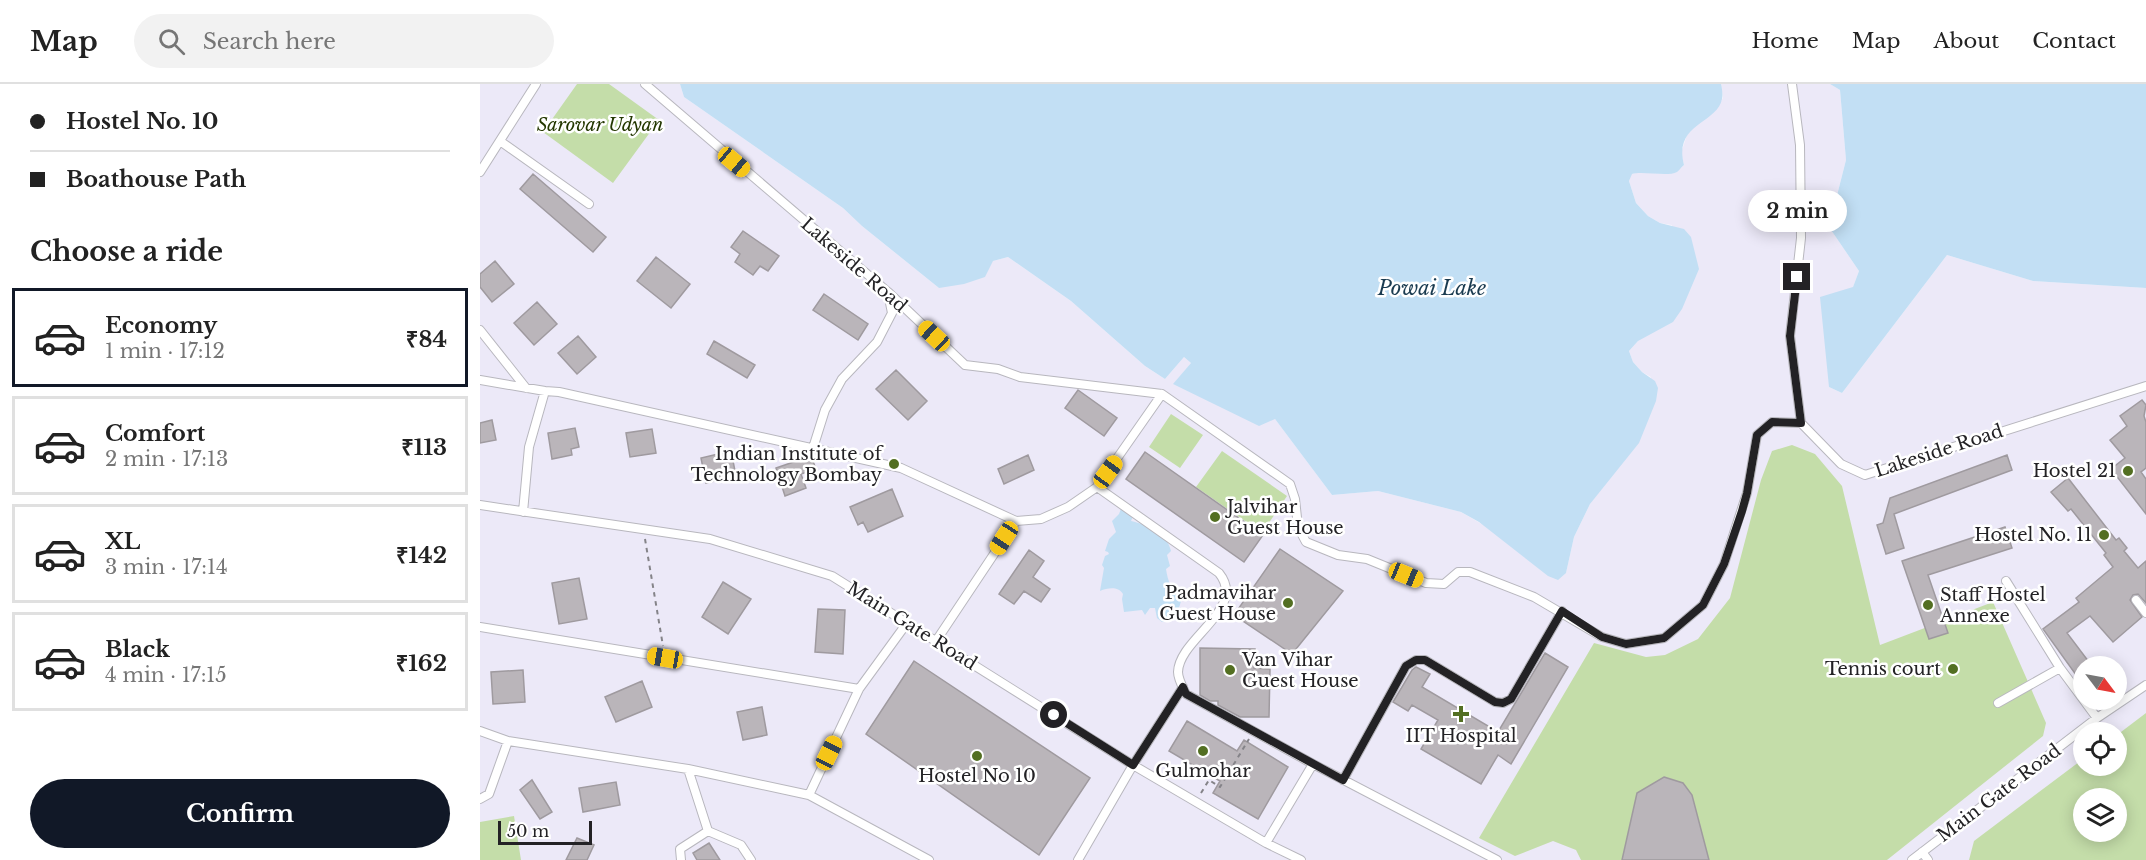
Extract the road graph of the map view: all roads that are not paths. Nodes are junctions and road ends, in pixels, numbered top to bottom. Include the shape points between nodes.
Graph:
1 (536, 84) edge
2 (645, 84) edge
3 (1792, 84) edge
4 (500, 141) junction
5 (480, 172) edge
6 (589, 204) dead end
7 (888, 292) junction
8 (480, 330) edge
9 (480, 380) edge
10 (2146, 386) edge
11 (526, 388) junction
12 (545, 392) junction
13 (1162, 394) junction
14 (1801, 423) junction
15 (813, 448) junction
16 (1097, 487) junction
17 (480, 505) edge
18 (524, 512) junction
19 (1016, 521) junction
20 (2006, 581) dead end
21 (2136, 600) dead end
22 (1562, 611) junction
23 (2146, 613) edge
24 (907, 623) junction
25 (480, 627) edge
26 (936, 641) junction
27 (2060, 668) junction
28 (2146, 685) edge
29 (1183, 687) junction
30 (859, 689) junction
31 (1998, 703) dead end
32 (2097, 718) junction
33 (480, 731) edge
34 (508, 741) junction
35 (1312, 764) junction
36 (1133, 765) junction
37 (688, 769) junction
38 (1343, 780) junction
39 (809, 795) junction
40 (480, 799) edge
41 (708, 831) junction
42 (1266, 843) junction
43 (1923, 852) junction
44 (681, 860) edge
45 (751, 860) edge
46 (929, 860) edge
47 (1078, 860) edge
48 (1301, 860) edge
49 (1497, 860) edge
50 (1912, 860) edge
51 (1928, 860) edge

1 - 4 lane
2 - 7 lane, Lakeside Road
3 - 14 lane via 1800,145 1802,238 1790,336
4 - 5 lane
4 - 6 lane
7 - 13 lane, Lakeside Road via 965,365
7 - 15 lane via 892,313 877,342 842,379 825,410
8 - 11 lane
9 - 11 lane
10 - 14 lane, Lakeside Road via 1865,475 1841,464
11 - 12 lane
12 - 15 lane
12 - 18 lane via 530,447
13 - 16 lane
13 - 22 lane, Lakeside Road via 1290,484 1298,527 1306,542 1338,555 1367,559 1426,583 1444,584 1458,572 1470,572
14 - 22 lane, Lakeside Road via 1772,422 1757,435 1747,493 1724,564 1703,605 1664,638 1626,644 1602,637
15 - 19 lane via 901,468
16 - 19 lane via 1041,519
16 - 29 lane via 1219,573 1226,582 1223,605 1182,657 1178,674
17 - 18 lane, Main Gate Road
18 - 24 lane, Main Gate Road via 710,539 832,576
19 - 26 lane
20 - 27 lane
21 - 23 lane
22 - 38 lane via 1511,699 1503,703 1425,660 1406,666
24 - 26 lane, Main Gate Road
24 - 30 lane
25 - 30 lane
26 - 36 lane, Main Gate Road
27 - 31 lane
27 - 32 lane
28 - 32 lane, Main Gate Road
29 - 35 lane via 1186,694
29 - 36 lane
30 - 39 lane
32 - 43 lane, Main Gate Road
33 - 34 lane
34 - 37 lane
34 - 40 lane via 489,794
35 - 38 lane
35 - 42 lane
36 - 42 lane, Main Gate Road
36 - 47 lane
37 - 39 lane
37 - 41 lane
38 - 49 lane
39 - 46 lane
41 - 44 lane via 680,849
41 - 45 lane via 741,845
42 - 48 lane, Main Gate Road
43 - 50 lane, Main Gate Road
43 - 51 lane

